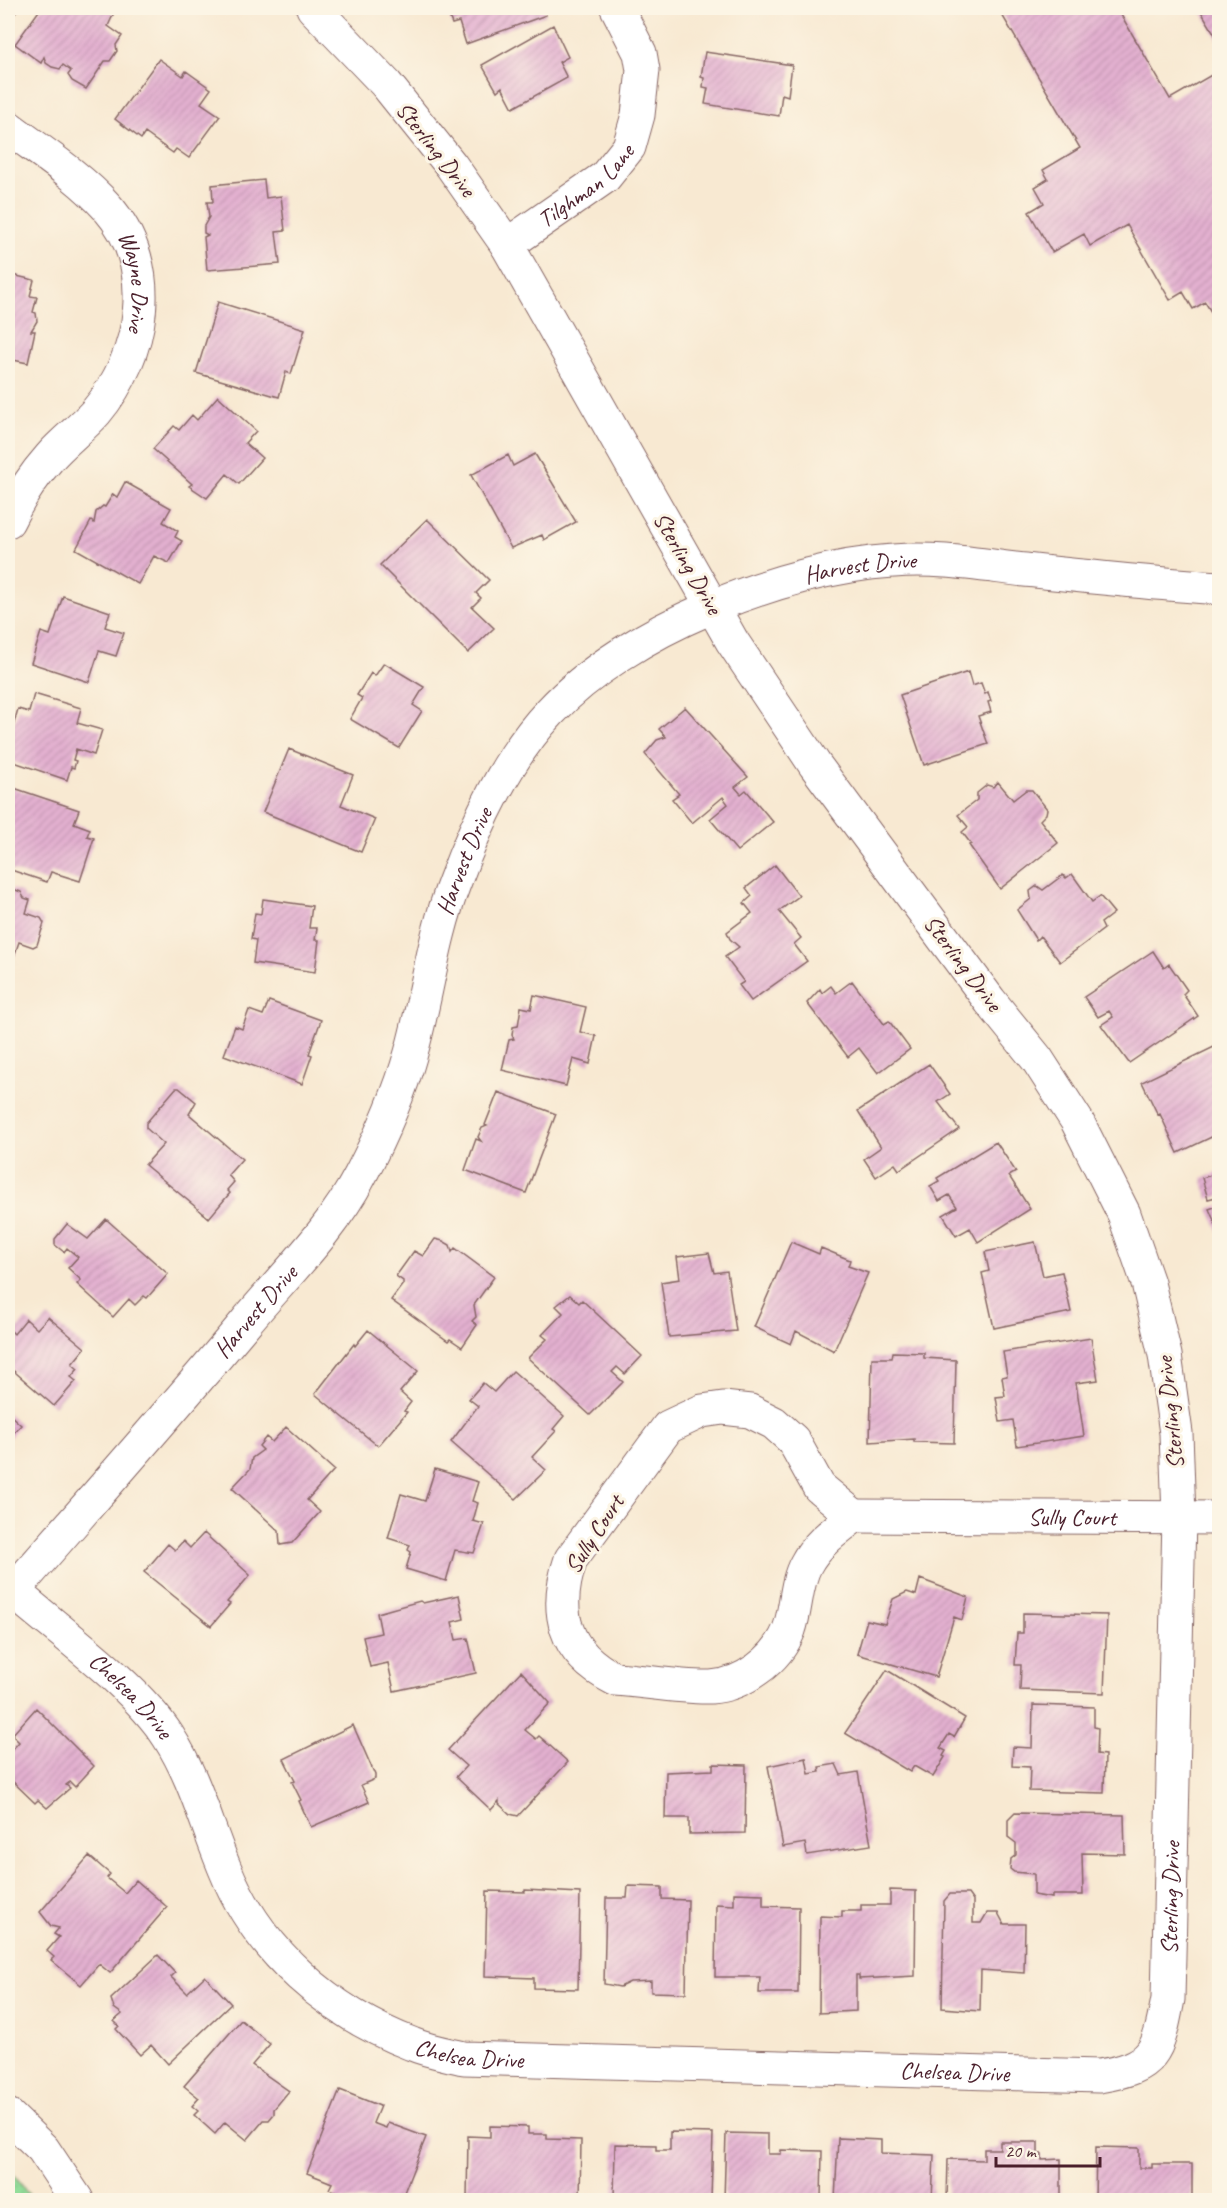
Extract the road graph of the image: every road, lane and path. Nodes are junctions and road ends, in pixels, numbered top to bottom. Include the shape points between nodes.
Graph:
1 (313, 8) edge
2 (617, 8) edge
3 (8, 127) edge
4 (507, 245) junction
5 (8, 521) edge
6 (1220, 588) edge
7 (713, 607) junction
8 (854, 1516) junction
9 (1179, 1517) junction
10 (1220, 1518) edge
11 (10, 1594) edge
12 (1145, 2062) joint
13 (8, 2115) edge
14 (77, 2200) edge

1 - 4 street, Sterling Drive via 386,84 451,165
2 - 4 street, Tilghman Lane via 640,53 643,70 638,115 629,147 605,177
3 - 5 street, Wayne Drive via 88,188 119,224 135,258 141,318 118,382 95,412 50,456
4 - 7 street, Sterling Drive
6 - 7 street, Harvest Drive via 940,560 893,561 811,573
7 - 9 street, Sterling Drive via 815,765 1037,1059 1077,1121 1124,1214 1148,1283 1165,1355 1176,1433
7 - 11 street, Harvest Drive via 654,634 600,669 551,711 515,757 487,807 454,883 432,954 412,1051 389,1117 359,1179 337,1215
8 - 8 street, Sully Court via 819,1486 793,1440 774,1423 750,1412 723,1408 693,1414 668,1427 571,1559 562,1584 561,1611 569,1636 580,1654 600,1672 615,1679 712,1687 738,1680 774,1655 788,1631 806,1563 822,1542
8 - 9 street, Sully Court
9 - 10 street, Sully Court
9 - 12 street, Sterling Drive via 1168,1999 1162,2028
11 - 12 street, Chelsea Drive via 136,1697 167,1734 187,1767 225,1870 255,1925 287,1965 332,2002 413,2045 465,2058 1099,2076 1130,2071
13 - 14 street via 43,2149

